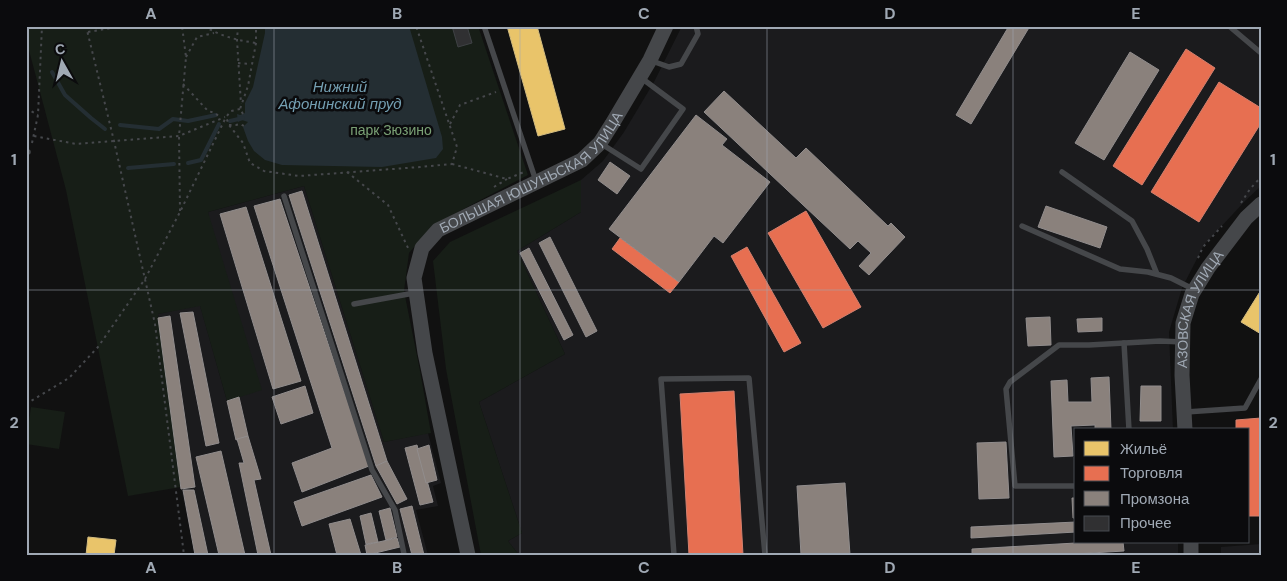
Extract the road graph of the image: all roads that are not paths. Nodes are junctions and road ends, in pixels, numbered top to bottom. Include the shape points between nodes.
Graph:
1 (484, 26) edge
2 (666, 26) edge
3 (696, 26) edge
4 (1229, 26) edge
5 (1261, 53) edge
6 (650, 60) junction
7 (640, 77) junction
8 (600, 143) junction
9 (1062, 172) dead end
10 (534, 175) junction
11 (284, 196) dead end
12 (1261, 204) edge
13 (1022, 226) dead end
14 (1157, 274) junction
15 (1195, 290) junction
16 (416, 292) junction
17 (354, 304) dead end
18 (1182, 342) junction
19 (1124, 343) junction
20 (1261, 379) edge
21 (1184, 412) junction
22 (1129, 428) edge
23 (1185, 428) edge
24 (1074, 486) edge
25 (403, 555) edge
26 (468, 555) edge
27 (674, 555) edge
28 (765, 555) edge

1 - 10 lane
2 - 6 street, БОЛЬШАЯ ЮШУНЬСКАЯ УЛИЦА
3 - 6 lane via 698,34 681,64 669,67
4 - 5 lane
6 - 7 street, БОЛЬШАЯ ЮШУНЬСКАЯ УЛИЦА
7 - 8 street, БОЛЬШАЯ ЮШУНЬСКАЯ УЛИЦА
7 - 8 lane via 683,109 640,169
8 - 10 street, БОЛЬШАЯ ЮШУНЬСКАЯ УЛИЦА via 582,160
9 - 14 lane via 1132,221
10 - 16 street, БОЛЬШАЯ ЮШУНЬСКАЯ УЛИЦА via 438,230 422,248 414,278
11 - 25 lane via 372,470 395,510
12 - 15 street, АЗОВСКАЯ УЛИЦА via 1246,218
13 - 14 lane via 1120,269
14 - 15 lane
15 - 18 street, АЗОВСКАЯ УЛИЦА via 1183,323
16 - 17 lane
16 - 26 street, БОЛЬШАЯ ЮШУНЬСКАЯ УЛИЦА via 425,353
18 - 19 lane
18 - 21 street, АЗОВСКАЯ УЛИЦА
19 - 22 lane
19 - 24 lane via 1059,346 1010,382 1006,389 1015,486
20 - 21 lane via 1246,408
21 - 23 street, АЗОВСКАЯ УЛИЦА
27 - 28 lane via 661,379 739,378 749,378

